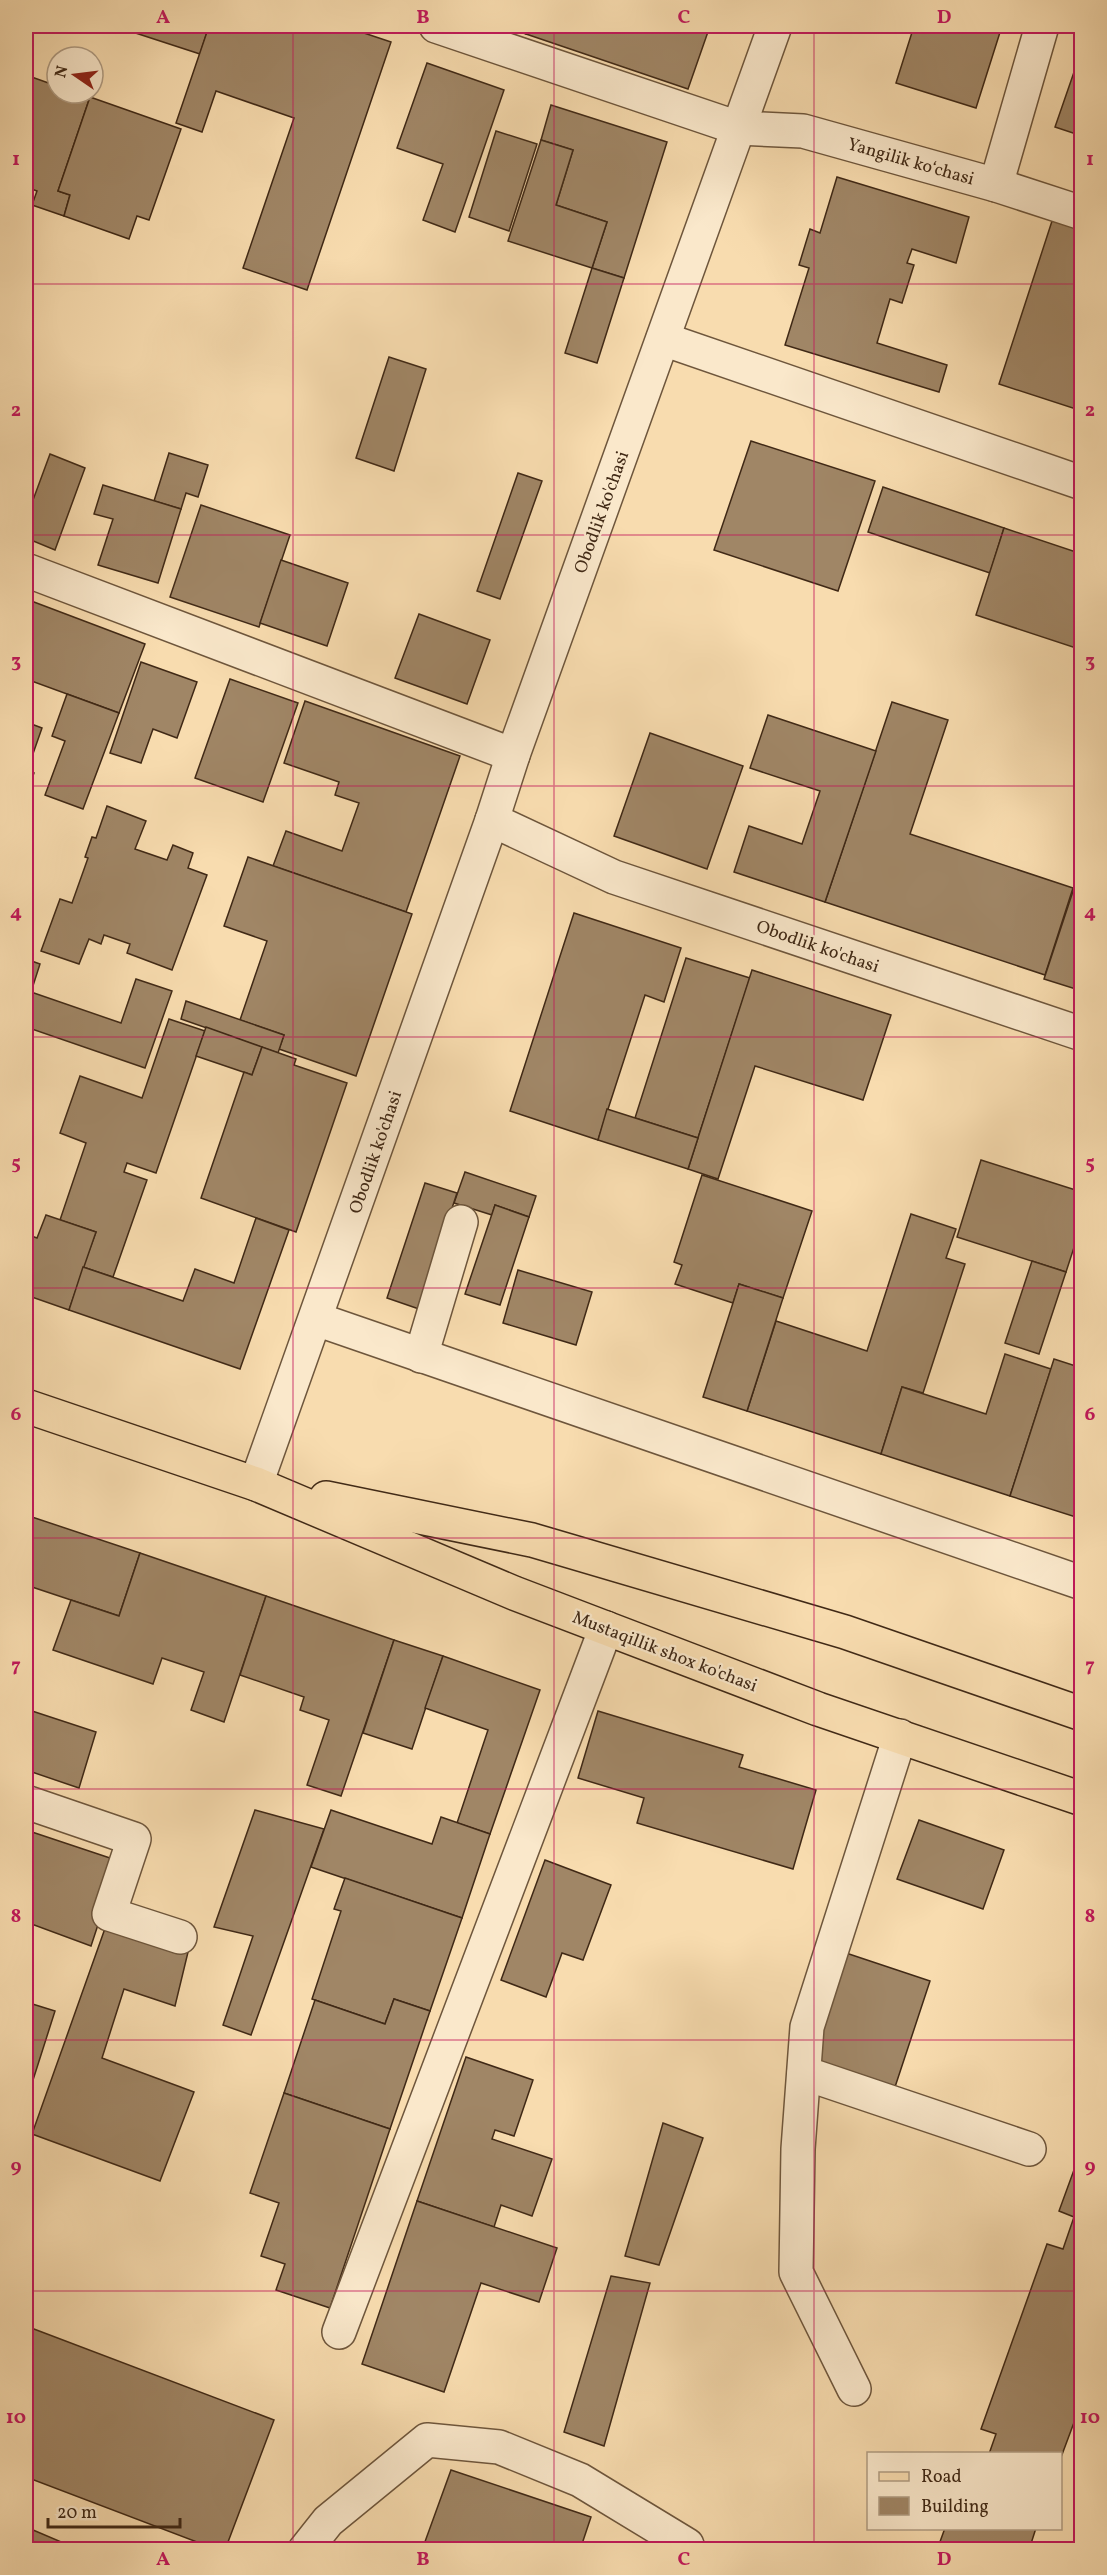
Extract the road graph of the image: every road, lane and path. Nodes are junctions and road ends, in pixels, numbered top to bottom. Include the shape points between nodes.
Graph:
1 (436, 26) edge
2 (775, 26) edge
3 (1042, 26) edge
4 (738, 128) junction
5 (996, 185) junction
6 (1082, 213) edge
7 (663, 339) junction
8 (1082, 483) edge
9 (26, 570) edge
10 (513, 755) junction
11 (492, 820) junction
12 (1082, 1034) edge
13 (461, 1222) dead end
14 (316, 1319) junction
15 (421, 1356) junction
16 (26, 1406) edge
17 (256, 1484) junction
18 (1082, 1583) edge
19 (606, 1628) junction
20 (1082, 1714) edge
21 (900, 1737) junction
22 (1082, 1798) edge
23 (26, 1802) edge
24 (180, 1937) dead end
25 (804, 2073) junction
26 (1029, 2149) dead end
27 (339, 2332) dead end
28 (854, 2389) dead end
29 (687, 2546) dead end
30 (304, 2550) edge

1 - 4 street, Yangilik koʻchasi
2 - 4 street, Obodlik ko'chasi
3 - 5 street
4 - 5 street, Yangilik koʻchasi via 803,131
4 - 7 street, Obodlik ko'chasi
5 - 6 street, Yangilik koʻchasi
7 - 8 street
7 - 10 street, Obodlik ko'chasi
9 - 10 street
10 - 11 street, Obodlik ko'chasi
11 - 12 street, Obodlik ko'chasi via 614,877
11 - 14 street, Obodlik ko'chasi
13 - 15 street
14 - 15 street
14 - 17 street, Obodlik ko'chasi
15 - 18 street
16 - 17 main road, Mustaqillik shox ko'chasi
17 - 19 main road, Mustaqillik shox ko'chasi
17 - 20 main road, Mustaqillik shox ko'chasi via 532,1540 845,1632
19 - 21 main road, Mustaqillik shox ko'chasi
19 - 27 street
21 - 22 main road, Mustaqillik shox ko'chasi
21 - 25 street via 807,2027
23 - 24 street via 134,1839 109,1914
25 - 26 street
25 - 28 street via 796,2272
29 - 30 street via 580,2480 509,2451 427,2440 328,2521

